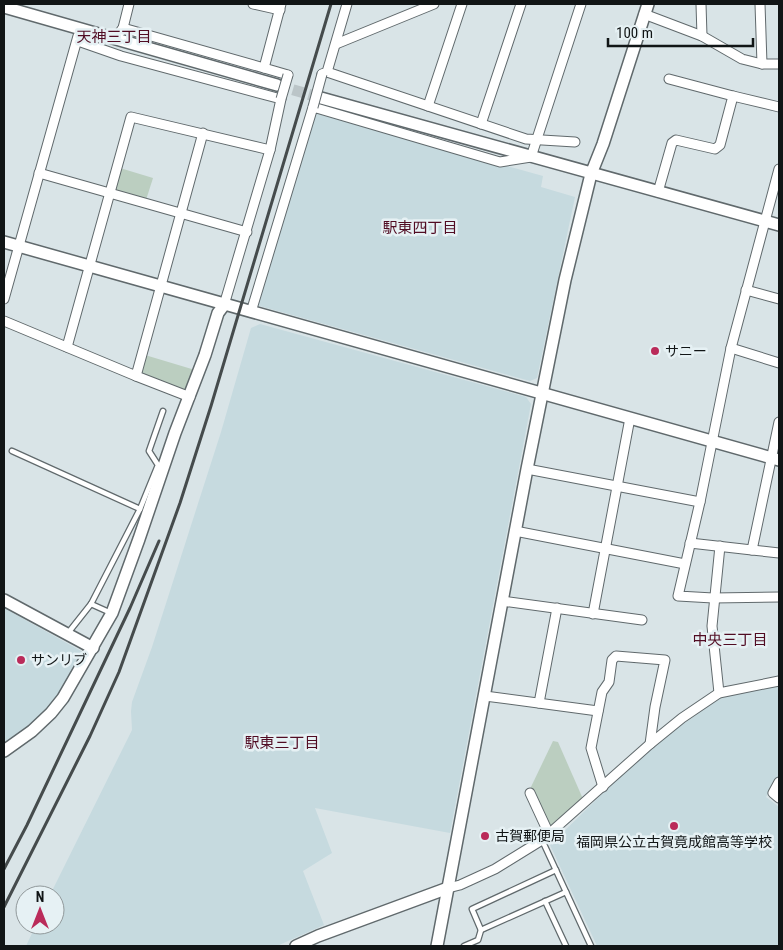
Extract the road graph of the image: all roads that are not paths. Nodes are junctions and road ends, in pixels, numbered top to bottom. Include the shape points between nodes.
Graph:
1 (129, 4) edge
2 (253, 4) edge
3 (347, 4) edge
4 (410, 4) edge
5 (434, 4) edge
6 (462, 4) edge
7 (521, 4) edge
8 (581, 4) edge
9 (701, 4) edge
10 (760, 4) edge
11 (4, 7) edge
12 (280, 7) edge
13 (646, 9) edge
14 (407, 14) junction
15 (79, 28) junction
16 (123, 28) junction
17 (702, 36) junction
18 (116, 39) junction
19 (78, 41) junction
20 (336, 44) junction
21 (762, 64) junction
22 (779, 64) edge
23 (264, 68) junction
24 (325, 73) junction
25 (669, 79) dead end
26 (277, 84) tunnel mouth
27 (734, 96) junction
28 (321, 98) tunnel mouth
29 (281, 99) junction
30 (428, 106) junction
31 (313, 108) junction
32 (779, 108) edge
33 (482, 124) junction
34 (203, 133) junction
35 (536, 139) junction
36 (575, 142) dead end
37 (270, 150) junction
38 (531, 157) junction
39 (39, 173) junction
40 (591, 174) junction
41 (779, 174) edge
42 (658, 192) junction
43 (110, 193) junction
44 (181, 213) junction
45 (766, 221) junction
46 (779, 225) edge
47 (247, 232) junction
48 (4, 242) edge
49 (18, 246) junction
50 (89, 266) junction
51 (162, 287) junction
52 (746, 290) junction
53 (4, 299) edge
54 (779, 299) edge
55 (224, 305) junction
56 (251, 312) junction
57 (4, 321) edge
58 (67, 347) junction
59 (731, 348) junction
60 (779, 363) edge
61 (136, 376) junction
62 (542, 392) junction
63 (190, 397) junction
64 (163, 410) dead end
65 (630, 418) junction
66 (779, 422) edge
67 (712, 442) junction
68 (12, 451) dead end
69 (776, 459) edge
70 (527, 469) junction
71 (617, 486) junction
72 (700, 502) junction
73 (140, 510) junction
74 (515, 531) junction
75 (690, 543) junction
76 (720, 546) junction
77 (605, 548) junction
78 (752, 550) junction
79 (779, 553) edge
80 (685, 564) junction
81 (779, 596) edge
82 (713, 598) junction
83 (4, 600) edge
84 (502, 602) junction
85 (91, 604) junction
86 (557, 608) junction
87 (112, 613) junction
88 (593, 614) junction
89 (642, 620) dead end
90 (67, 634) junction
91 (92, 648) junction
92 (779, 681) edge
93 (719, 693) junction
94 (485, 696) junction
95 (539, 703) junction
96 (598, 711) junction
97 (650, 744) junction
98 (4, 751) edge
99 (779, 782) edge
100 (603, 787) junction
101 (530, 793) dead end
102 (779, 798) edge
103 (545, 837) junction
104 (556, 870) junction
105 (448, 888) junction
106 (566, 892) junction
107 (545, 901) junction
108 (481, 930) junction
109 (296, 946) edge
110 (437, 946) edge
111 (464, 946) edge
112 (566, 946) edge
113 (591, 946) edge

1 - 16 street
2 - 12 street
3 - 20 street
4 - 14 street
5 - 14 street
6 - 30 street
7 - 33 street
8 - 35 street
9 - 17 street
10 - 21 street
11 - 15 street
12 - 23 street
13 - 17 street
13 - 40 street
14 - 20 street
15 - 18 street
15 - 19 street
16 - 18 street
16 - 23 street
17 - 21 street via 742,59
18 - 26 street
19 - 29 street via 121,56
19 - 39 street
20 - 24 street
21 - 22 street
23 - 29 street, bridge via 288,75
24 - 30 street
24 - 31 street, bridge
25 - 27 street
27 - 32 street
27 - 42 street via 720,145 714,148 676,140 672,143
28 - 38 street
29 - 37 street
30 - 33 street
31 - 38 street via 500,162
31 - 56 street
33 - 35 street via 526,139
34 - 37 street
34 - 43 street via 131,117
34 - 44 street
35 - 36 street
35 - 38 street
37 - 47 street
38 - 40 street
39 - 43 street
39 - 49 street
40 - 42 street
40 - 62 street
41 - 45 street
42 - 45 street
43 - 44 street
43 - 50 street
44 - 47 street
44 - 51 street
45 - 46 street
45 - 52 street
47 - 55 street
48 - 49 street
49 - 50 street
49 - 53 street
50 - 51 street
50 - 58 street
51 - 55 street
51 - 61 street
52 - 54 street
52 - 59 street
55 - 56 street
55 - 63 street via 218,313
56 - 62 street
57 - 58 street
58 - 61 street
59 - 60 street
59 - 67 street
61 - 63 street
62 - 65 street
62 - 70 street
63 - 87 street
64 - 73 lane via 149,451 158,465
65 - 67 street
65 - 71 street
66 - 69 street
67 - 69 street
67 - 72 street
68 - 73 lane
69 - 78 street
70 - 71 street
70 - 74 street
71 - 72 street
71 - 77 street
72 - 75 street
73 - 85 lane
74 - 77 street
74 - 84 street
75 - 76 street
75 - 80 street
76 - 78 street
76 - 82 street
77 - 80 street
77 - 88 street
78 - 79 street
80 - 82 street via 678,596
81 - 82 street
82 - 93 street via 712,626
83 - 90 street
84 - 86 street
84 - 94 street
85 - 87 lane
85 - 90 lane
86 - 88 street
86 - 95 street
87 - 91 street
88 - 89 street
90 - 91 street
91 - 98 street via 51,713
92 - 93 street
93 - 97 street
94 - 95 street
94 - 105 street
95 - 96 street
96 - 97 street via 602,692 609,682 612,660 616,656 665,660
96 - 100 street via 591,748
97 - 100 street
99 - 102 street via 773,793
100 - 103 street
101 - 103 street
103 - 104 lane
103 - 105 street via 495,869
104 - 106 lane
104 - 108 lane via 472,909
105 - 109 street
105 - 110 street
106 - 107 lane
106 - 113 lane
107 - 108 lane
107 - 112 lane
108 - 111 lane via 478,940

